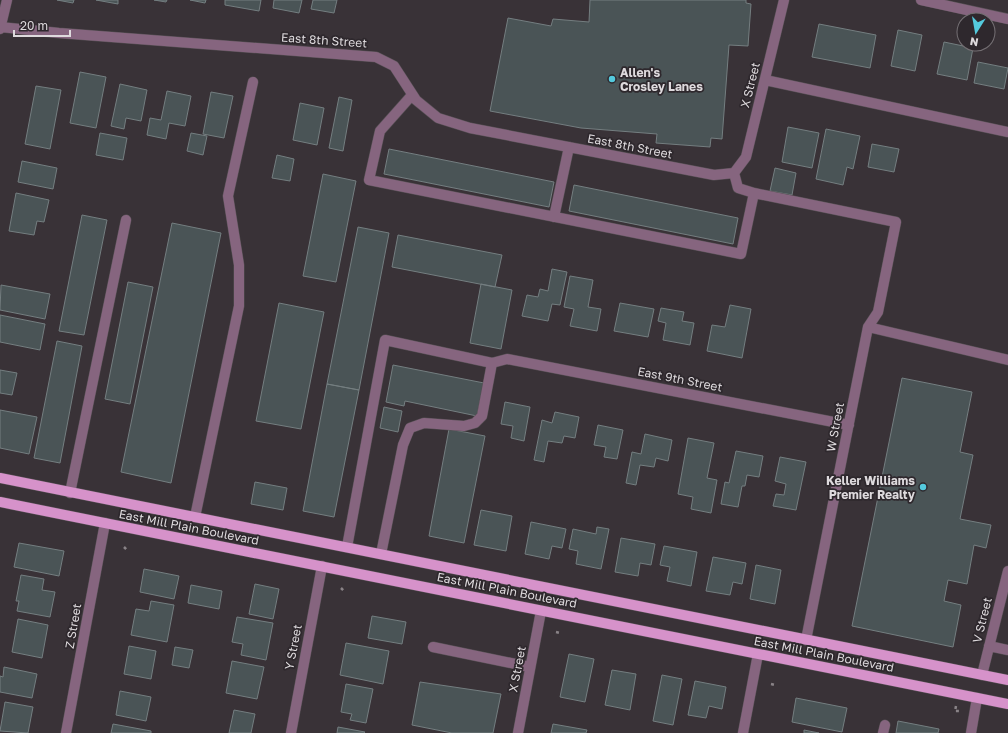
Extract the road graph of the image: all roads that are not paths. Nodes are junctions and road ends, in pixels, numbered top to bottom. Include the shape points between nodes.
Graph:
1 (7, 0) edge
2 (784, 0) edge
3 (921, 0) edge
4 (1008, 19) edge
5 (0, 27) edge
6 (765, 80) junction
7 (252, 82) dead end
8 (412, 95) junction
9 (1008, 132) edge
10 (569, 147) junction
11 (734, 173) junction
12 (754, 193) junction
13 (554, 217) junction
14 (126, 220) dead end
15 (868, 327) junction
16 (1008, 360) edge
17 (492, 363) junction
18 (848, 426) junction
19 (0, 478) edge
20 (70, 493) junction
21 (0, 502) edge
22 (195, 517) junction
23 (105, 523) junction
24 (347, 547) junction
25 (381, 554) junction
26 (322, 566) junction
27 (1008, 571) edge
28 (541, 611) junction
29 (806, 640) junction
30 (989, 646) junction
31 (433, 647) dead end
32 (1008, 650) edge
33 (758, 654) junction
34 (530, 667) junction
35 (982, 675) junction
36 (1008, 680) edge
37 (977, 698) junction
38 (1008, 704) edge
39 (66, 733) edge
40 (291, 733) edge
41 (518, 733) edge
42 (743, 733) edge
43 (971, 733) edge

1 - 5 street
2 - 6 street, X Street
3 - 4 street
5 - 8 street, East 8th Street via 376,57 394,66
6 - 9 street
6 - 11 street, X Street via 746,157
7 - 22 street via 228,196 239,265 239,306
8 - 10 street, East 8th Street via 438,118 470,128
8 - 13 street via 380,131 369,180
10 - 11 street, East 8th Street via 714,176
10 - 13 street
11 - 12 street via 738,188
12 - 13 street via 741,254
12 - 15 street, W Street via 896,222 878,312
14 - 20 street
15 - 16 street
15 - 18 street, W Street
17 - 18 street, East 9th Street via 507,359
17 - 24 street via 385,340
17 - 25 street via 482,416 475,423 464,426 424,423 410,428 403,445
18 - 29 street, W Street
19 - 20 main road, East Mill Plain Boulevard
20 - 22 main road, East Mill Plain Boulevard
21 - 23 main road, East Mill Plain Boulevard
22 - 24 main road, East Mill Plain Boulevard
23 - 26 main road, East Mill Plain Boulevard
23 - 39 street, Z Street
24 - 25 main road, East Mill Plain Boulevard
25 - 29 main road, East Mill Plain Boulevard
26 - 28 main road, East Mill Plain Boulevard
26 - 40 street, Y Street
27 - 30 street, V Street
28 - 33 main road, East Mill Plain Boulevard
28 - 34 street, X Street
29 - 35 main road, East Mill Plain Boulevard
30 - 32 street
30 - 35 street, V Street
31 - 34 street
33 - 37 main road, East Mill Plain Boulevard
33 - 42 street
34 - 41 street, X Street
35 - 36 main road, East Mill Plain Boulevard
37 - 38 main road, East Mill Plain Boulevard
37 - 43 street

